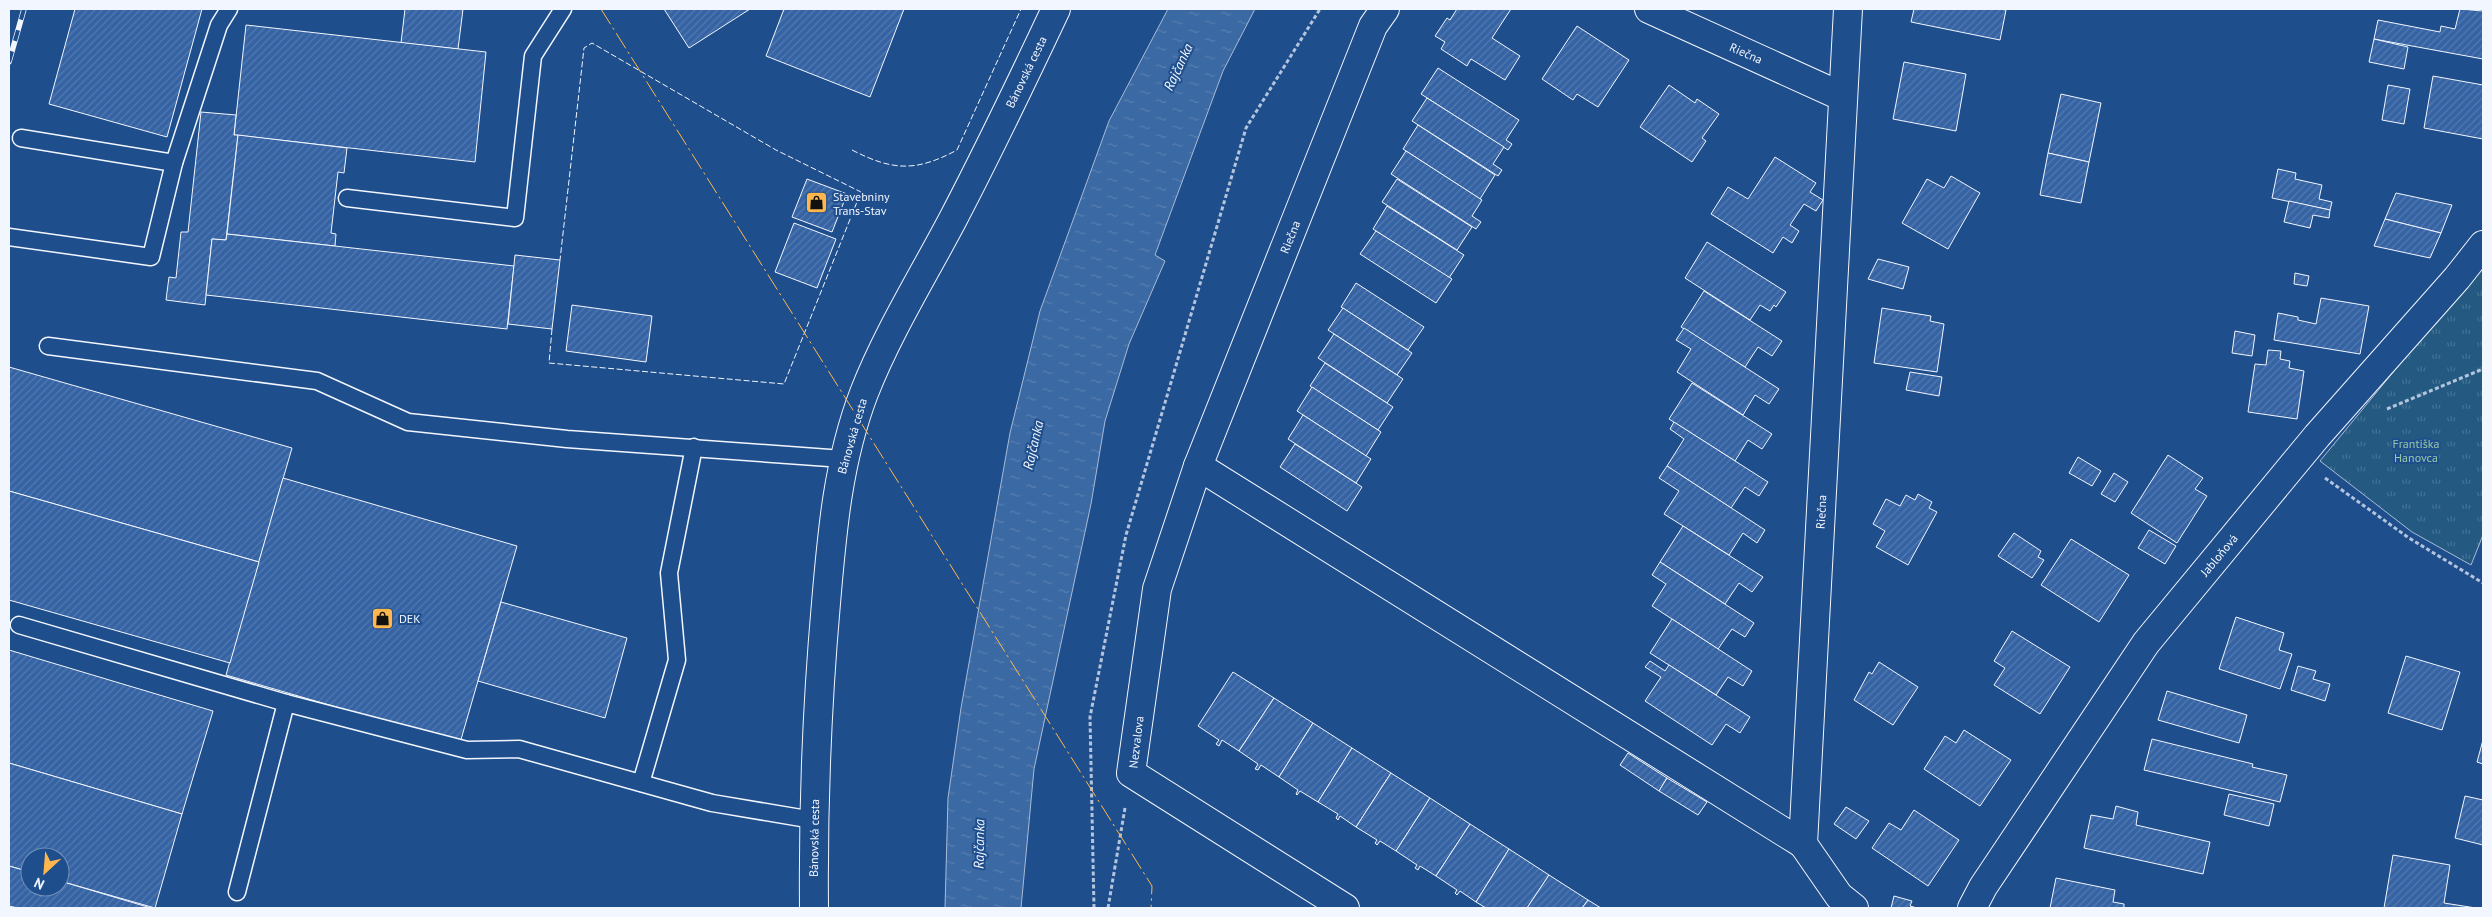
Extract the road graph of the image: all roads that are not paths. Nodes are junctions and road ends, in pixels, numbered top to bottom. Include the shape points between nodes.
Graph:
1 (229, 9) edge
2 (563, 9) edge
3 (1056, 9) edge
4 (1385, 9) edge
5 (1649, 9) edge
6 (1848, 9) edge
7 (1843, 97) junction
8 (21, 138) dead end
9 (174, 163) junction
10 (346, 198) dead end
11 (9, 237) edge
12 (2483, 245) edge
13 (48, 346) dead end
14 (694, 447) junction
15 (843, 460) junction
16 (1198, 466) junction
17 (19, 625) dead end
18 (286, 702) junction
19 (641, 783) junction
20 (813, 820) junction
21 (1803, 844) junction
22 (237, 892) dead end
23 (1980, 901) edge
24 (814, 908) edge
25 (1345, 908) edge
26 (1854, 908) edge

1 - 9 lane via 219,25
2 - 10 lane via 533,56 515,218
3 - 15 street, Bánovská cesta via 953,218 894,327 864,393
4 - 16 street, Riečna via 1373,26
5 - 7 street, Riečna
6 - 7 street, Riečna
7 - 21 street, Riečna
8 - 9 lane
9 - 11 lane via 151,257
12 - 23 street, Jabloňová via 2458,278 2317,436 2146,643
13 - 14 lane via 317,382 408,422 567,439
14 - 15 lane
14 - 19 lane via 669,574 678,660
15 - 20 street, Bánovská cesta via 834,515 820,669
16 - 21 street
16 - 25 street, Nezvalova via 1157,589 1131,773
17 - 18 lane
18 - 19 lane via 467,750 519,749
18 - 22 lane
19 - 20 lane via 712,803
20 - 24 street, Bánovská cesta
21 - 26 street via 1839,896

